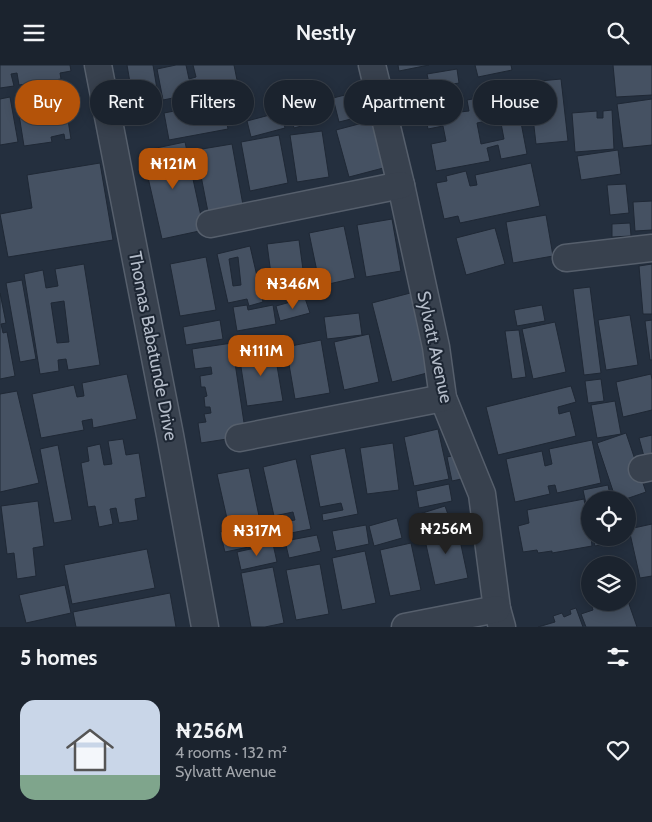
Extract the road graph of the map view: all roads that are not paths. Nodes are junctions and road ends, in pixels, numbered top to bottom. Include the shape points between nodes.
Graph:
1 (98, 65) edge
2 (372, 65) edge
3 (401, 185) junction
4 (210, 224) dead end
5 (652, 247) edge
6 (566, 258) dead end
7 (443, 398) junction
8 (239, 438) dead end
9 (500, 618) edge
10 (205, 627) edge
11 (405, 627) edge

1 - 10 street, Thomas Babatunde Drive
2 - 3 street, Sylvatt Avenue
3 - 4 street
3 - 7 street, Sylvatt Avenue via 436,347
5 - 6 street
7 - 8 street
7 - 9 street, Sylvatt Avenue via 482,494
9 - 11 street

